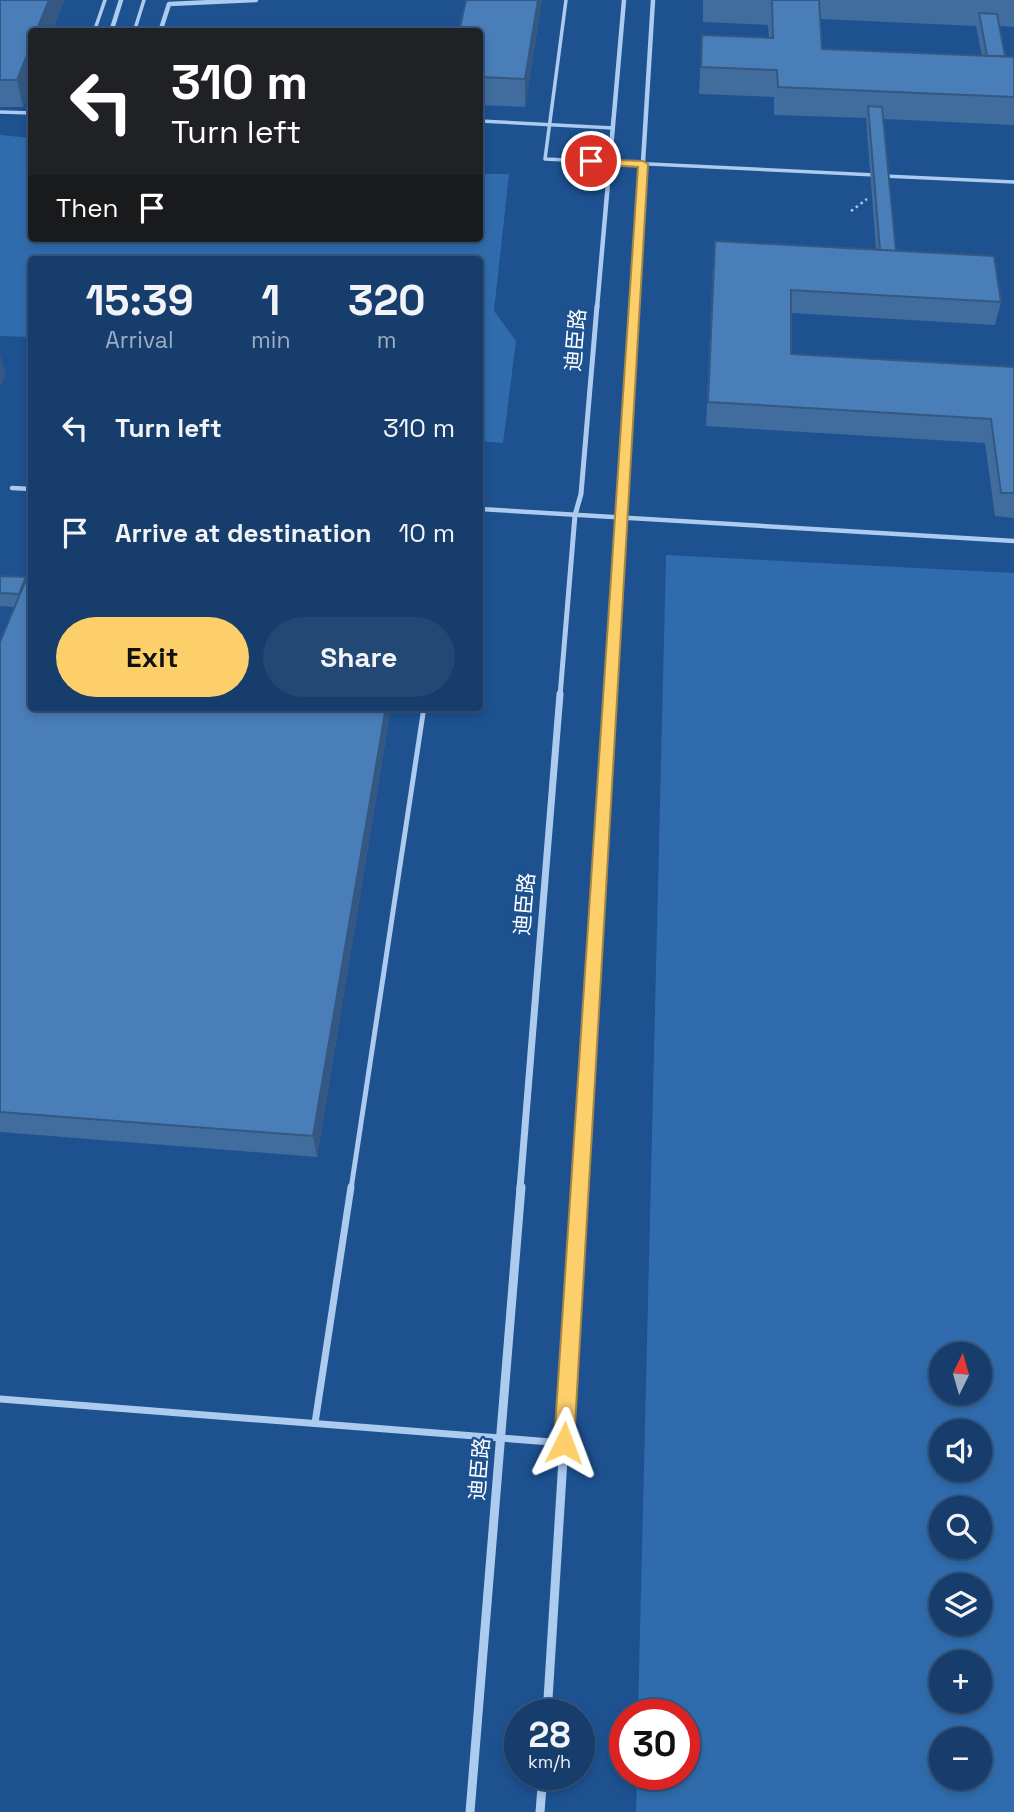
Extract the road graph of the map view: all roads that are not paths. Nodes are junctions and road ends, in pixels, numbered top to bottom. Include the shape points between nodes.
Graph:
1 (105, 0) edge
2 (121, 0) edge
3 (144, 0) edge
4 (256, 0) edge
5 (566, 0) edge
6 (624, 0) edge
7 (653, 0) edge
8 (95, 28) edge
9 (111, 28) edge
10 (135, 28) edge
11 (161, 28) edge
12 (0, 112) edge
13 (28, 113) edge
14 (483, 121) edge
15 (550, 124) junction
16 (613, 128) junction
17 (610, 162) junction
18 (643, 164) junction
19 (1014, 182) edge
20 (12, 488) dead end
21 (28, 489) edge
22 (483, 509) edge
23 (575, 515) junction
24 (621, 516) junction
25 (1014, 541) edge
26 (423, 711) edge
27 (0, 1399) edge
28 (315, 1423) junction
29 (501, 1438) junction
30 (564, 1443) junction
31 (548, 1699) edge
32 (542, 1790) edge
33 (470, 1812) edge
34 (540, 1812) edge

1 - 8 lane
2 - 9 street
3 - 10 lane
4 - 11 street via 169,4
5 - 15 lane
6 - 16 street, 迪臣路
7 - 18 street
12 - 13 lane
14 - 15 lane
15 - 16 lane
15 - 17 lane via 545,159
16 - 17 street, 迪臣路
17 - 18 lane
17 - 23 street, 迪臣路 via 581,494
18 - 19 lane
18 - 24 street
20 - 21 lane
22 - 23 lane
23 - 24 lane
23 - 29 street, 迪臣路
24 - 25 lane
24 - 30 street
26 - 28 lane
27 - 28 lane
28 - 29 lane
29 - 30 lane
29 - 33 street, 迪臣路
30 - 31 street
32 - 34 street

